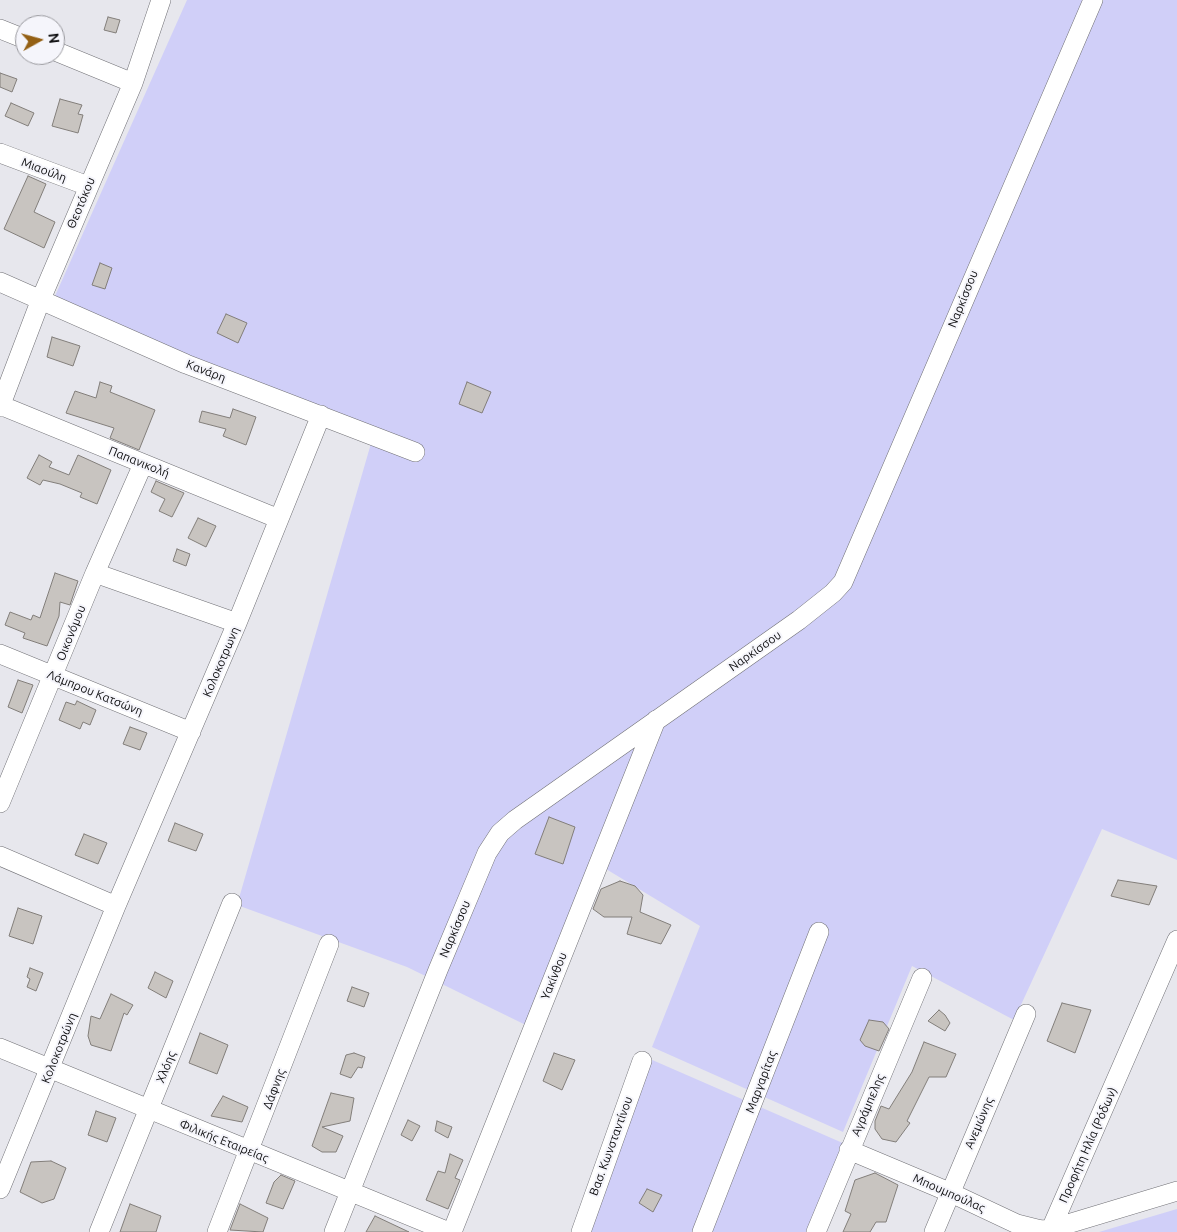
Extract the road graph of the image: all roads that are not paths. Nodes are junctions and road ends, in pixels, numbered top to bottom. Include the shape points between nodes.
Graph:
1 (161, 0) edge
2 (1093, 0) edge
3 (0, 29) edge
4 (15, 35) edge
5 (65, 55) edge
6 (133, 83) junction
7 (0, 153) edge
8 (88, 186) junction
9 (0, 282) edge
10 (41, 299) junction
11 (0, 406) edge
12 (321, 415) junction
13 (415, 452) dead end
14 (143, 464) junction
15 (280, 519) junction
16 (95, 573) junction
17 (237, 623) junction
18 (0, 654) edge
19 (54, 676) junction
20 (656, 720) junction
21 (191, 732) junction
22 (0, 802) edge
23 (0, 856) edge
24 (232, 903) dead end
25 (116, 906) junction
26 (819, 932) dead end
27 (1177, 940) edge
28 (329, 944) dead end
29 (922, 978) dead end
30 (1026, 1014) dead end
31 (0, 1048) edge
32 (642, 1061) dead end
33 (51, 1068) junction
34 (149, 1110) junction
35 (849, 1150) junction
36 (250, 1152) junction
37 (0, 1189) edge
38 (1177, 1191) edge
39 (949, 1192) junction
40 (349, 1193) junction
41 (1051, 1229) junction
42 (99, 1232) edge
43 (217, 1232) edge
44 (334, 1232) edge
45 (450, 1232) edge
46 (581, 1232) edge
47 (702, 1232) edge
48 (816, 1232) edge
49 (934, 1232) edge

1 - 6 street, Θεοτόκου
2 - 20 street, Ναρκίσσου via 843,582 799,620
3 - 4 street
5 - 6 street
6 - 8 street, Θεοτόκου
7 - 8 street, Μιαούλη
8 - 10 street, Θεοτόκου
9 - 10 street, Κανάρη
10 - 11 street, Θεοτόκου
10 - 12 street, Κανάρη via 186,364
11 - 14 street, Παπανικολή
12 - 13 street, Κανάρη
12 - 15 street, Κολοκοτρωνη
14 - 15 street, Παπανικολή
14 - 16 street, Οικονόμου
15 - 17 street, Κολοκοτρωνη
16 - 17 street
16 - 19 street, Οικονόμου
17 - 21 street, Κολοκοτρωνη
18 - 19 street, Λάμπρου Κατσώνη
19 - 21 street, Λάμπρου Κατσώνη
19 - 22 street, Οικονόμου
20 - 40 street, Ναρκίσσου via 515,820 500,833 487,853
20 - 45 street, Υακίνθου
21 - 25 street, Κολοκοτρωνη
23 - 25 street
24 - 34 street, Χλόης
25 - 33 street, Κολοκοτρώνη
26 - 47 street, Μαργαρίτας
27 - 41 street, Προφήτη Ηλία (Ρόδων)
28 - 36 street, Δάφνης
29 - 35 street, Αγράμπελης
30 - 39 street, Ανεμώνης
31 - 33 street, Φιλικής Εταιρείας
32 - 46 street, Βασ. Κωνσταντίνου
33 - 34 street, Φιλικής Εταιρείας
33 - 37 street, Κολοκοτρώνη
34 - 36 street, Φιλικής Εταιρείας
34 - 42 street, Χλόης
35 - 39 street, Μπουμπούλας
35 - 48 street, Αγράμπελης
36 - 40 street, Φιλικής Εταιρείας
36 - 43 street, Δάφνης
38 - 41 street, Προφήτη Ηλία (Ρόδων)
39 - 41 street, Μπουμπούλας via 1030,1228
39 - 49 street, Ανεμώνης
40 - 44 street, Ναρκίσσου
40 - 45 street, Φιλικής Εταιρείας

